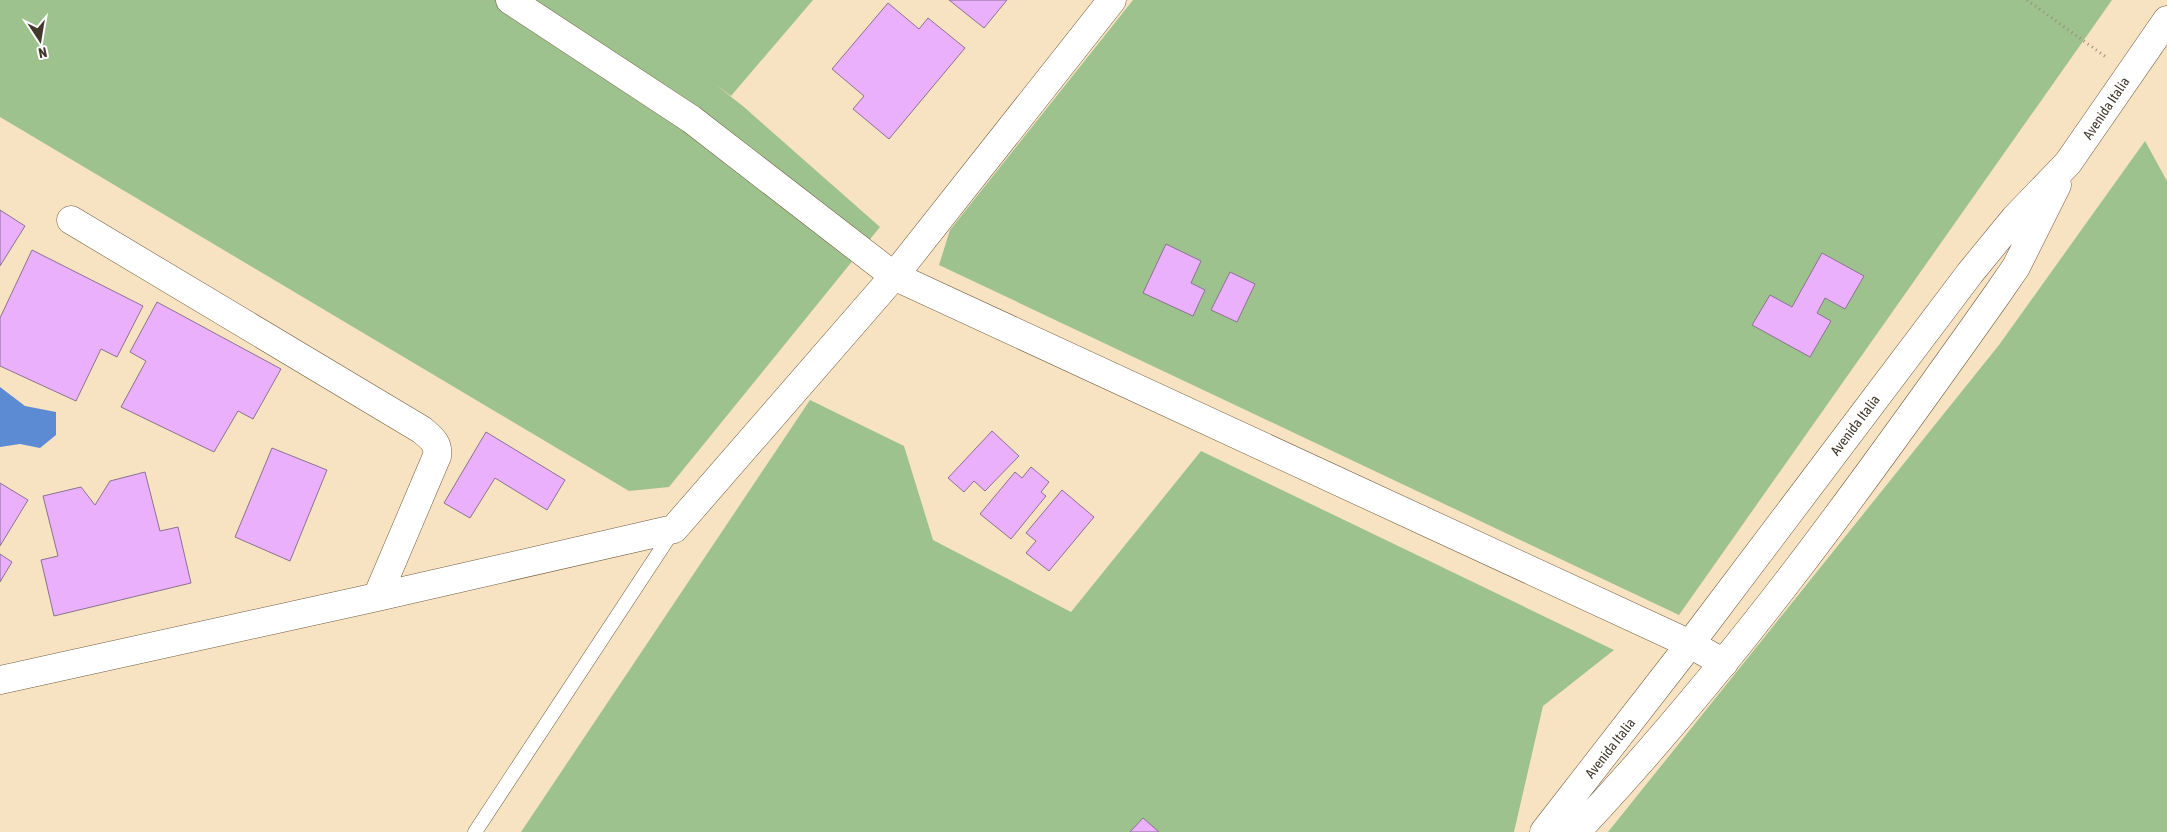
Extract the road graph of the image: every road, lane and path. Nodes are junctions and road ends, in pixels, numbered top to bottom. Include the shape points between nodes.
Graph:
1 (510, 0) edge
2 (1112, 0) edge
3 (2027, 0) edge
4 (2167, 20) edge
5 (2129, 74) junction
6 (2068, 163) junction
7 (71, 220) dead end
8 (894, 276) junction
9 (674, 529) junction
10 (377, 597) junction
11 (1690, 644) junction
12 (1724, 663) junction
13 (0, 680) edge
14 (475, 832) edge
15 (1544, 832) edge
16 (1576, 832) edge

1 - 8 street via 691,119
2 - 8 street
3 - 5 path
4 - 5 street, Avenida Italia
5 - 6 street, Avenida Italia
6 - 11 street, Avenida Italia via 2015,218 1970,273
6 - 12 street via 2016,267 1839,512
7 - 10 street via 422,430 435,441 437,456
8 - 9 street
8 - 11 street
9 - 10 street
9 - 14 lane
10 - 13 street
11 - 12 street
11 - 15 street, Avenida Italia
12 - 16 street

